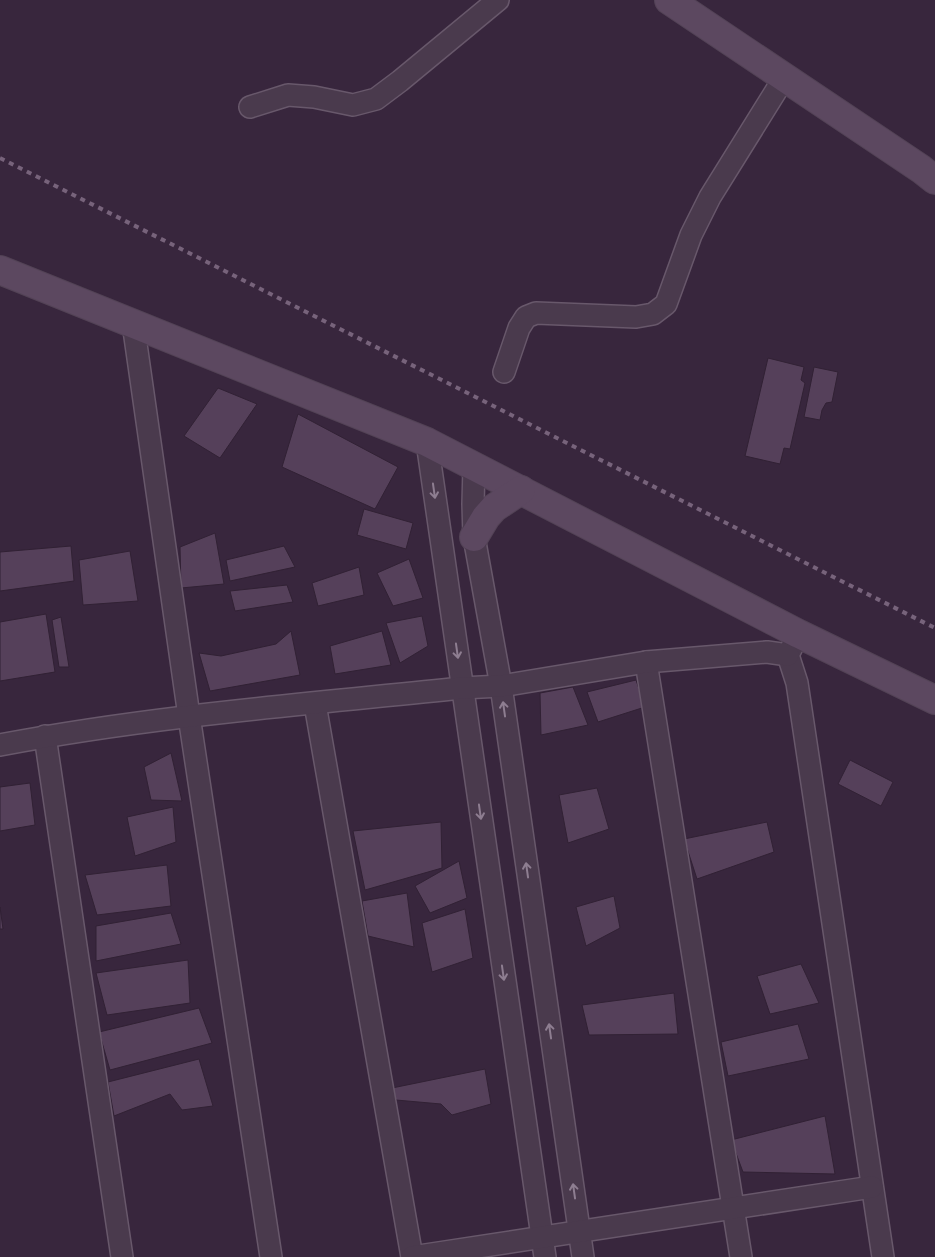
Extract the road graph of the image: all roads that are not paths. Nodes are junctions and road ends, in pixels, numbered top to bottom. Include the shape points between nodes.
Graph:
1 (498, 0) edge
2 (669, 0) edge
3 (784, 78) junction
4 (250, 107) dead end
5 (935, 180) edge
6 (0, 270) edge
7 (133, 323) junction
8 (504, 372) dead end
9 (427, 442) junction
10 (474, 466) junction
11 (521, 490) junction
12 (474, 537) junction
13 (793, 644) junction
14 (646, 662) junction
15 (501, 686) junction
16 (462, 688) junction
17 (935, 700) edge
18 (315, 704) junction
19 (189, 716) junction
20 (45, 736) junction
21 (0, 745) edge
22 (872, 1187) junction
23 (734, 1208) junction
24 (579, 1231) junction
25 (543, 1247) edge
26 (122, 1257) edge
27 (271, 1257) edge
28 (412, 1257) edge
29 (583, 1257) edge
30 (741, 1257) edge
31 (883, 1257) edge

1 - 4 street via 376,99 353,105 288,95
2 - 3 street
3 - 5 street
3 - 8 street via 710,197 691,235 666,304 653,314 636,317 536,313 526,318 519,328
6 - 7 street
7 - 9 street
7 - 19 street
9 - 10 street
9 -> 16 street
10 - 11 street
10 - 12 street
11 - 12 street via 494,508
11 - 13 street
12 - 15 street
13 - 14 street via 767,652
13 - 17 street
13 - 22 street
14 - 15 street
14 - 23 street
15 - 16 street
24 -> 15 street
16 - 18 street
16 -> 25 street
18 - 19 street
18 - 28 street
19 - 20 street
19 - 27 street
20 - 21 street
20 - 26 street
22 - 23 street
22 - 31 street
23 - 24 street
23 - 30 street
24 - 25 street
24 - 29 street
25 - 28 street

